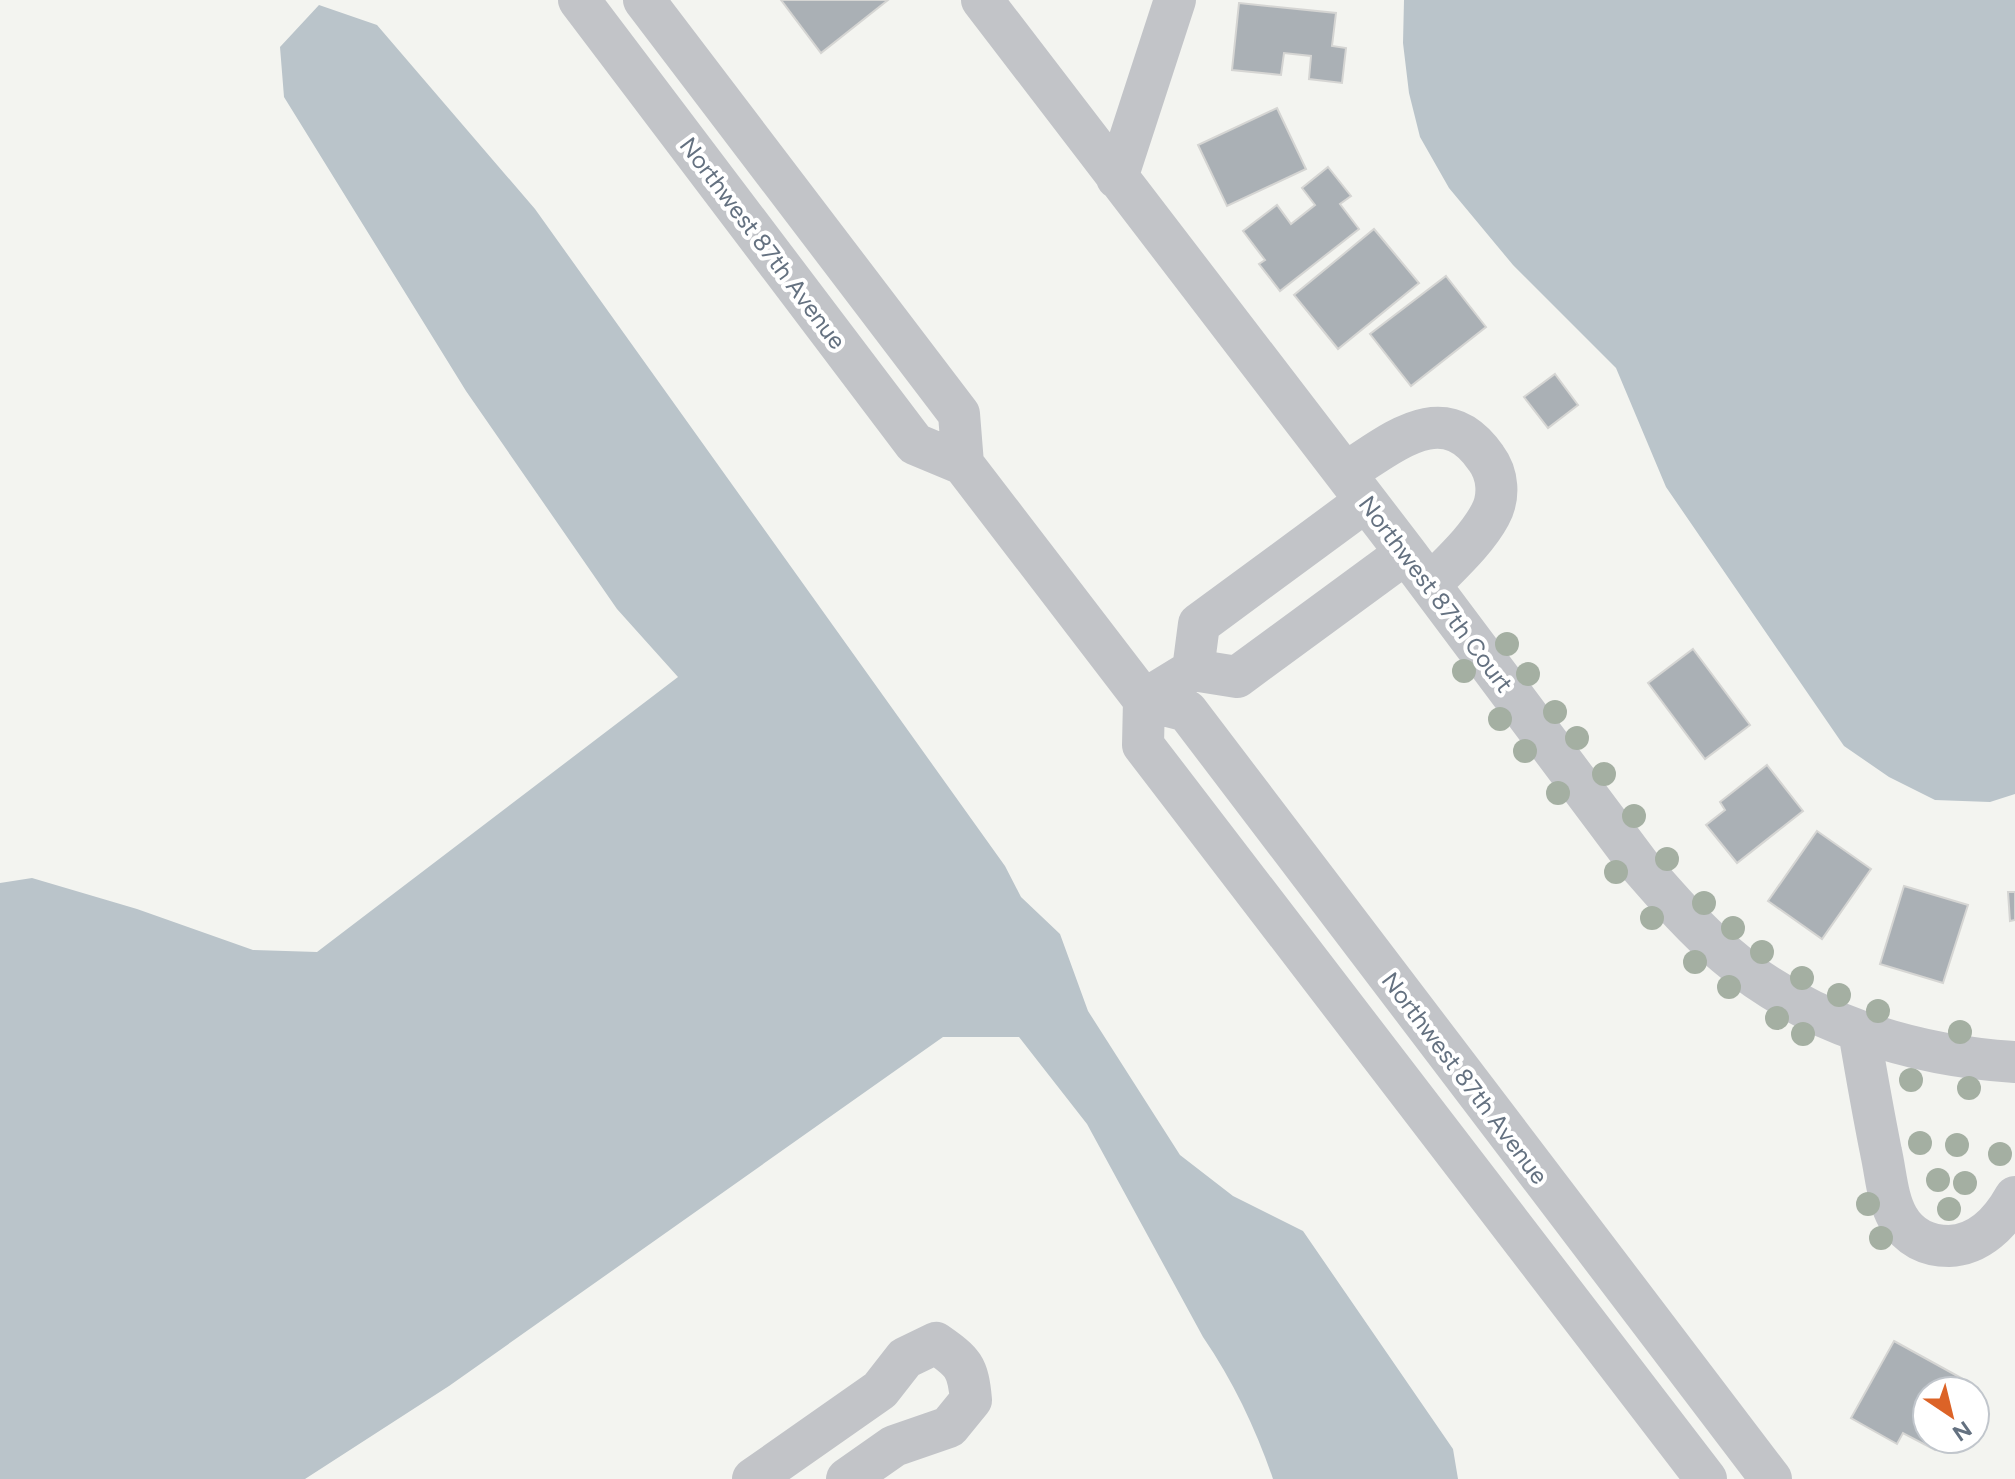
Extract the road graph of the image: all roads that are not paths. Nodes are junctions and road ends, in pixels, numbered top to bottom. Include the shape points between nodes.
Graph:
1 (579, 0) edge
2 (644, 0) edge
3 (982, 0) edge
4 (1175, 0) edge
5 (1117, 178) junction
6 (963, 464) junction
7 (1355, 487) junction
8 (1297, 551) junction
9 (1418, 569) junction
10 (1336, 605) junction
11 (1193, 670) junction
12 (1144, 700) junction
13 (1859, 1031) junction
14 (2000, 1061) edge
15 (2015, 1197) edge
16 (753, 1479) edge
17 (847, 1479) edge
18 (1706, 1479) edge
19 (1771, 1479) edge

1 - 6 street, Northwest 87th Avenue via 915,444
2 - 6 street via 959,414
3 - 5 street, Northwest 87th Court
4 - 5 street
5 - 7 street, Northwest 87th Court
6 - 12 street, Northwest 87th Avenue
7 - 8 street
7 - 9 street, Northwest 87th Court
7 - 9 street via 1412,432 1449,427 1476,444 1496,478 1491,514 1479,532
8 - 10 street
8 - 11 street via 1199,624
9 - 10 street
9 - 13 street, Northwest 87th Court via 1675,906 1728,958 1758,979 1789,1000
10 - 11 street via 1237,677
11 - 12 street
12 - 18 street via 1143,745
12 - 19 street, Northwest 87th Avenue via 1187,711
13 - 14 street, Northwest 87th Court
13 - 15 street via 1891,1201 1907,1231 1940,1246 1975,1240 1989,1231
16 - 17 street via 880,1390 905,1358 936,1343 960,1360 971,1400 949,1427 894,1446

